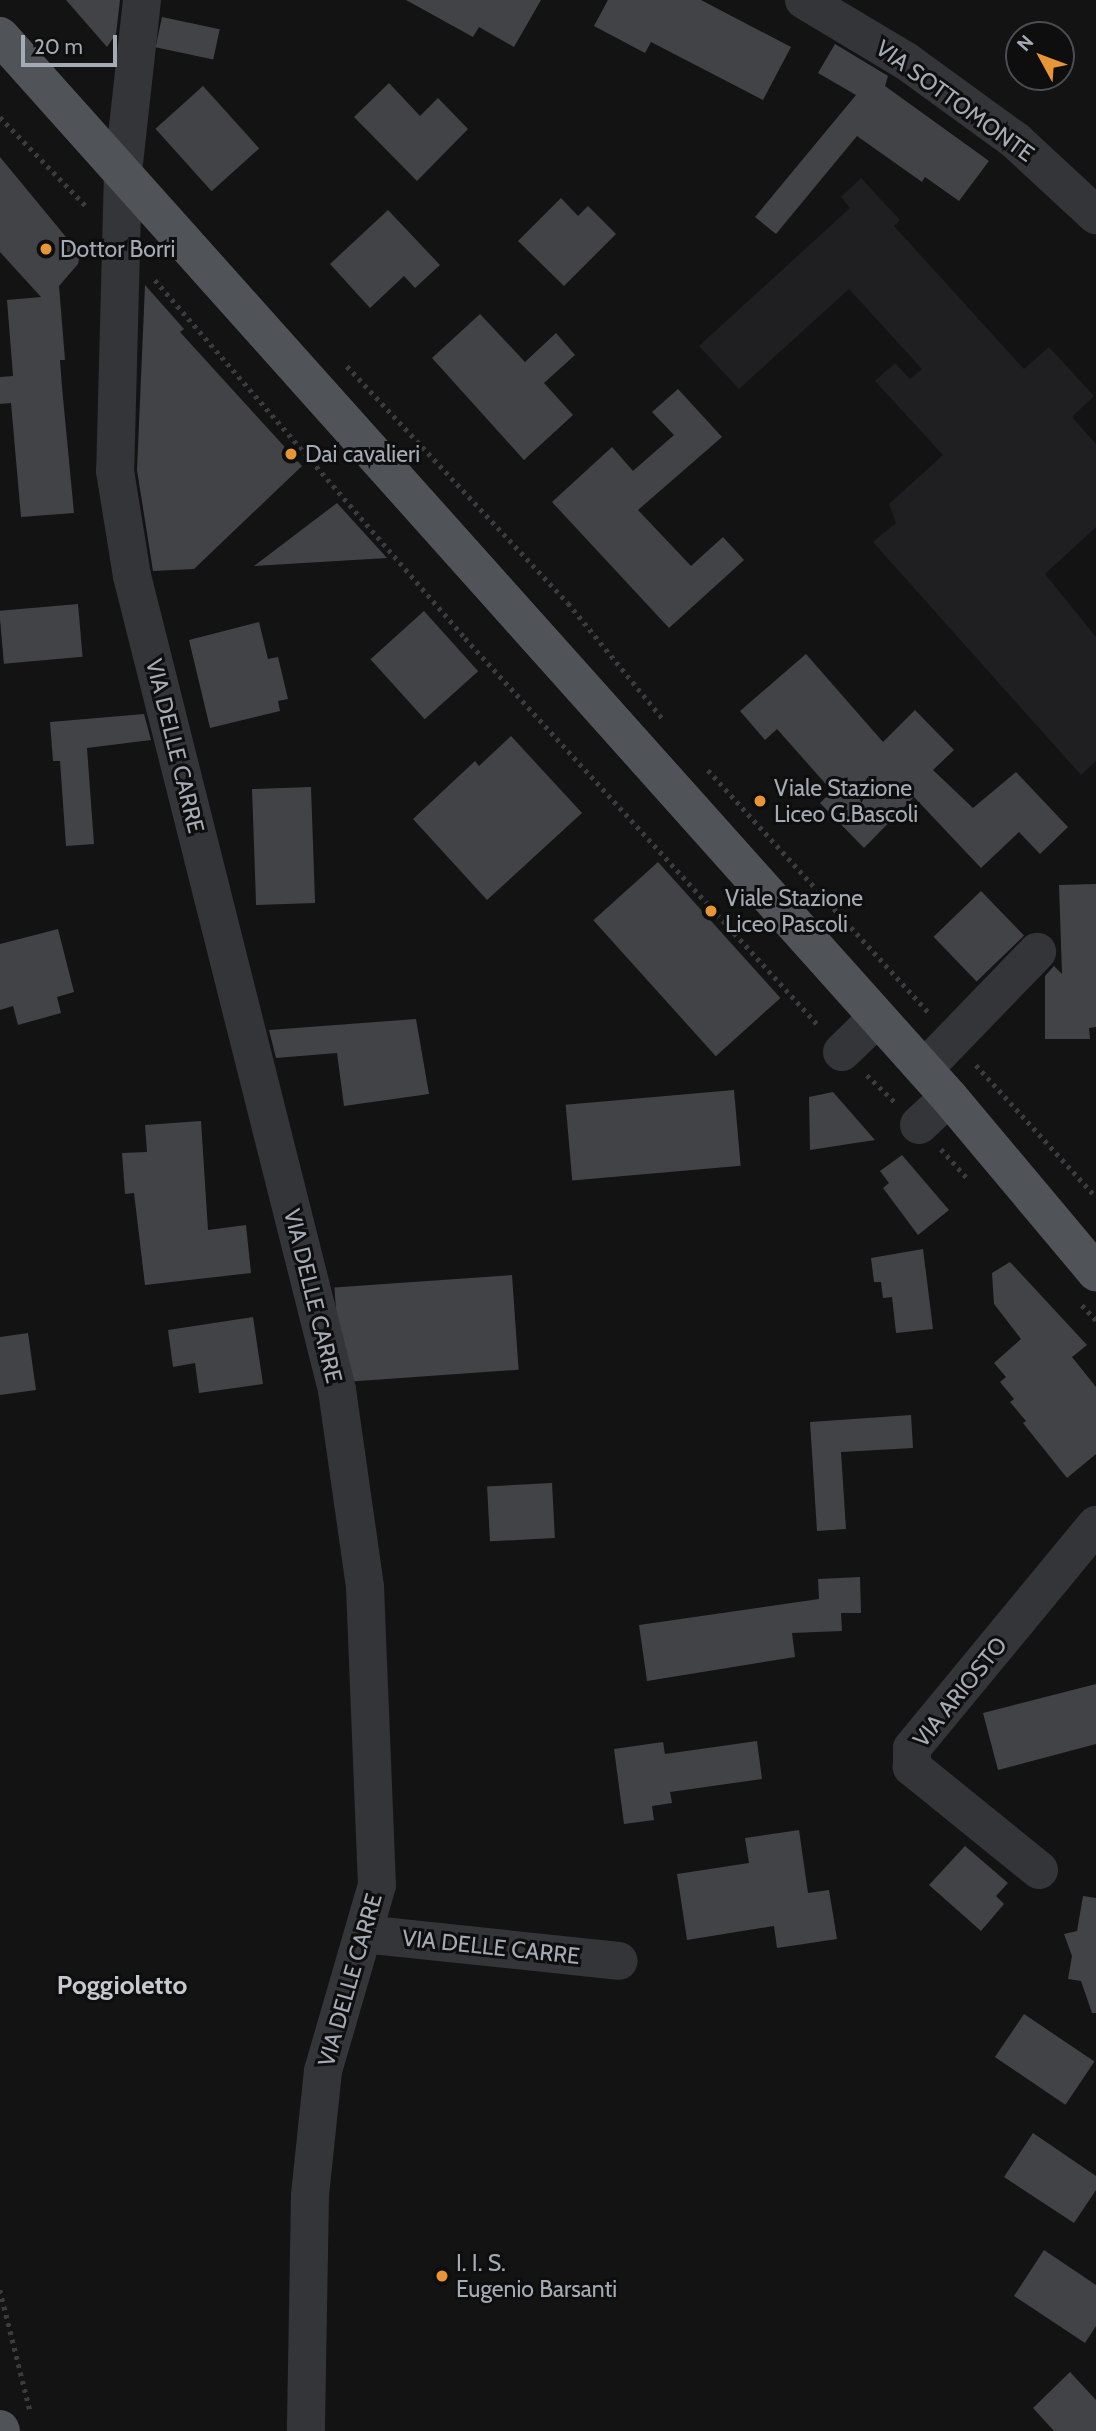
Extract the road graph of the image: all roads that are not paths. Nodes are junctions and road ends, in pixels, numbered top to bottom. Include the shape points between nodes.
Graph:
1 (142, 0) edge
2 (804, 0) edge
3 (0, 36) edge
4 (123, 172) junction
5 (1096, 215) edge
6 (1037, 951) dead end
7 (877, 1018) junction
8 (842, 1052) road end
9 (924, 1069) junction
10 (949, 1097) junction
11 (919, 1125) road end
12 (1096, 1272) edge
13 (1096, 1525) edge
14 (1040, 1870) dead end
15 (363, 1934) junction
16 (619, 1961) dead end
17 (306, 2431) edge

1 - 4 street, VIA DELLE CARRE
2 - 5 street, VIA SOTTOMONTE via 905,61 1016,141
3 - 4 main road
4 - 7 main road
4 - 15 street, VIA DELLE CARRE via 115,471 132,576 339,1403 365,1587 377,1885
6 - 9 street
7 - 8 street
7 - 9 main road
9 - 10 main road
10 - 11 street
10 - 12 main road
13 - 14 street, VIA ARIOSTO via 912,1748 912,1767
15 - 16 street, VIA DELLE CARRE
15 - 17 street, VIA DELLE CARRE via 323,2071 310,2195

